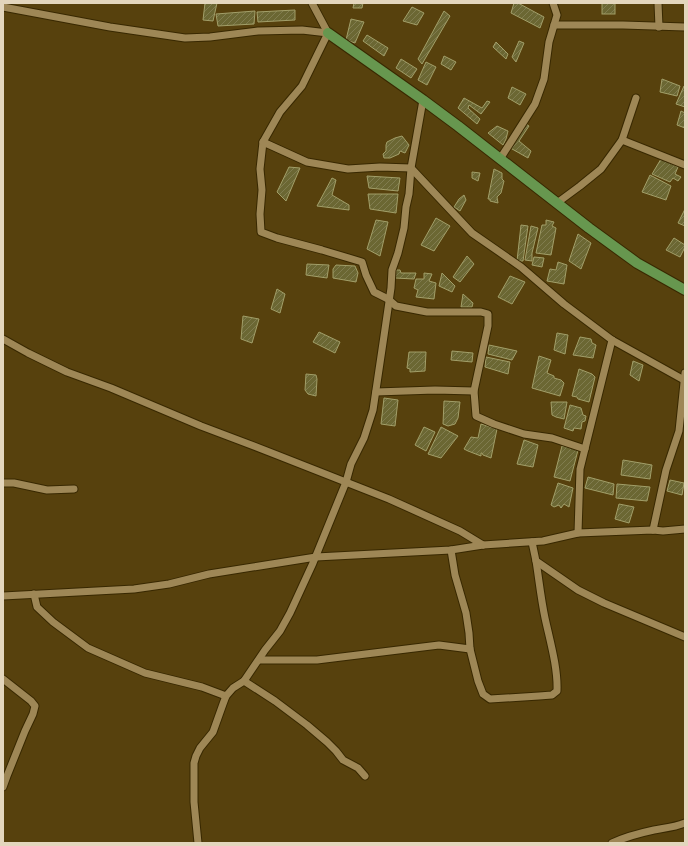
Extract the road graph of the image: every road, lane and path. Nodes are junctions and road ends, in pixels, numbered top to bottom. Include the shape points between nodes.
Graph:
1 (312, 3) edge
2 (553, 3) edge
3 (658, 3) edge
4 (3, 7) edge
5 (554, 25) junction
6 (659, 27) junction
7 (685, 27) edge
8 (328, 33) junction
9 (636, 98) dead end
10 (423, 100) junction
11 (622, 140) junction
12 (264, 142) junction
13 (500, 159) junction
14 (685, 165) edge
15 (411, 168) junction
16 (556, 203) junction
17 (685, 290) edge
18 (388, 300) junction
19 (3, 339) edge
20 (612, 340) junction
21 (684, 376) edge
22 (474, 391) junction
23 (376, 392) junction
24 (682, 431) edge
25 (584, 449) junction
26 (346, 482) junction
27 (3, 483) edge
28 (74, 489) dead end
29 (685, 528) edge
30 (653, 530) junction
31 (578, 533) junction
32 (532, 542) junction
33 (483, 545) junction
34 (451, 550) junction
35 (316, 557) junction
36 (536, 560) junction
37 (34, 594) junction
38 (3, 596) edge
39 (685, 637) edge
40 (470, 649) junction
41 (259, 660) junction
42 (3, 679) edge
43 (244, 681) junction
44 (226, 696) junction
45 (5, 775) edge
46 (365, 776) dead end
47 (3, 787) edge
48 (685, 823) edge
49 (198, 843) edge
50 (612, 843) edge

1 - 8 street
2 - 5 street via 557,15
3 - 6 street
4 - 8 street via 185,38 258,31 302,30
5 - 6 street
5 - 13 street via 544,79 534,104
6 - 7 street
8 - 10 main road
8 - 12 street via 302,86 280,112
9 - 11 street
10 - 13 main road
10 - 15 street
11 - 14 street
11 - 16 street via 601,169
12 - 15 street via 307,162 348,169
12 - 18 street via 260,170 261,232 362,262 374,292
13 - 16 main road
15 - 18 street via 404,228 392,270
15 - 20 street via 472,233 521,267
16 - 17 main road via 637,263
18 - 22 street via 396,306 427,312 488,314 488,326
18 - 23 street
19 - 26 street via 67,372
20 - 21 street
20 - 25 street
21 - 24 street
22 - 23 street
22 - 25 street via 476,416 524,434 552,438
23 - 26 street via 364,438 351,464
24 - 30 street via 666,470
25 - 31 street via 580,469
26 - 33 street via 453,528
26 - 35 street
27 - 28 street via 47,490
29 - 30 street via 663,532
30 - 31 street
31 - 32 street
32 - 33 street
32 - 36 street
33 - 34 street
34 - 35 street
34 - 40 street via 466,613
35 - 37 street via 134,589
35 - 41 street via 280,631
36 - 39 street via 578,590
36 - 40 street via 553,656 556,691 552,695 490,699 483,694
37 - 38 street
37 - 44 street via 37,607 88,648 145,673 202,687
40 - 41 street via 439,644 318,660
41 - 43 street
42 - 45 street via 35,706
43 - 44 street
43 - 46 street via 307,725 343,760 358,768
44 - 49 street via 213,732 200,748 194,763
45 - 47 street
48 - 50 street

